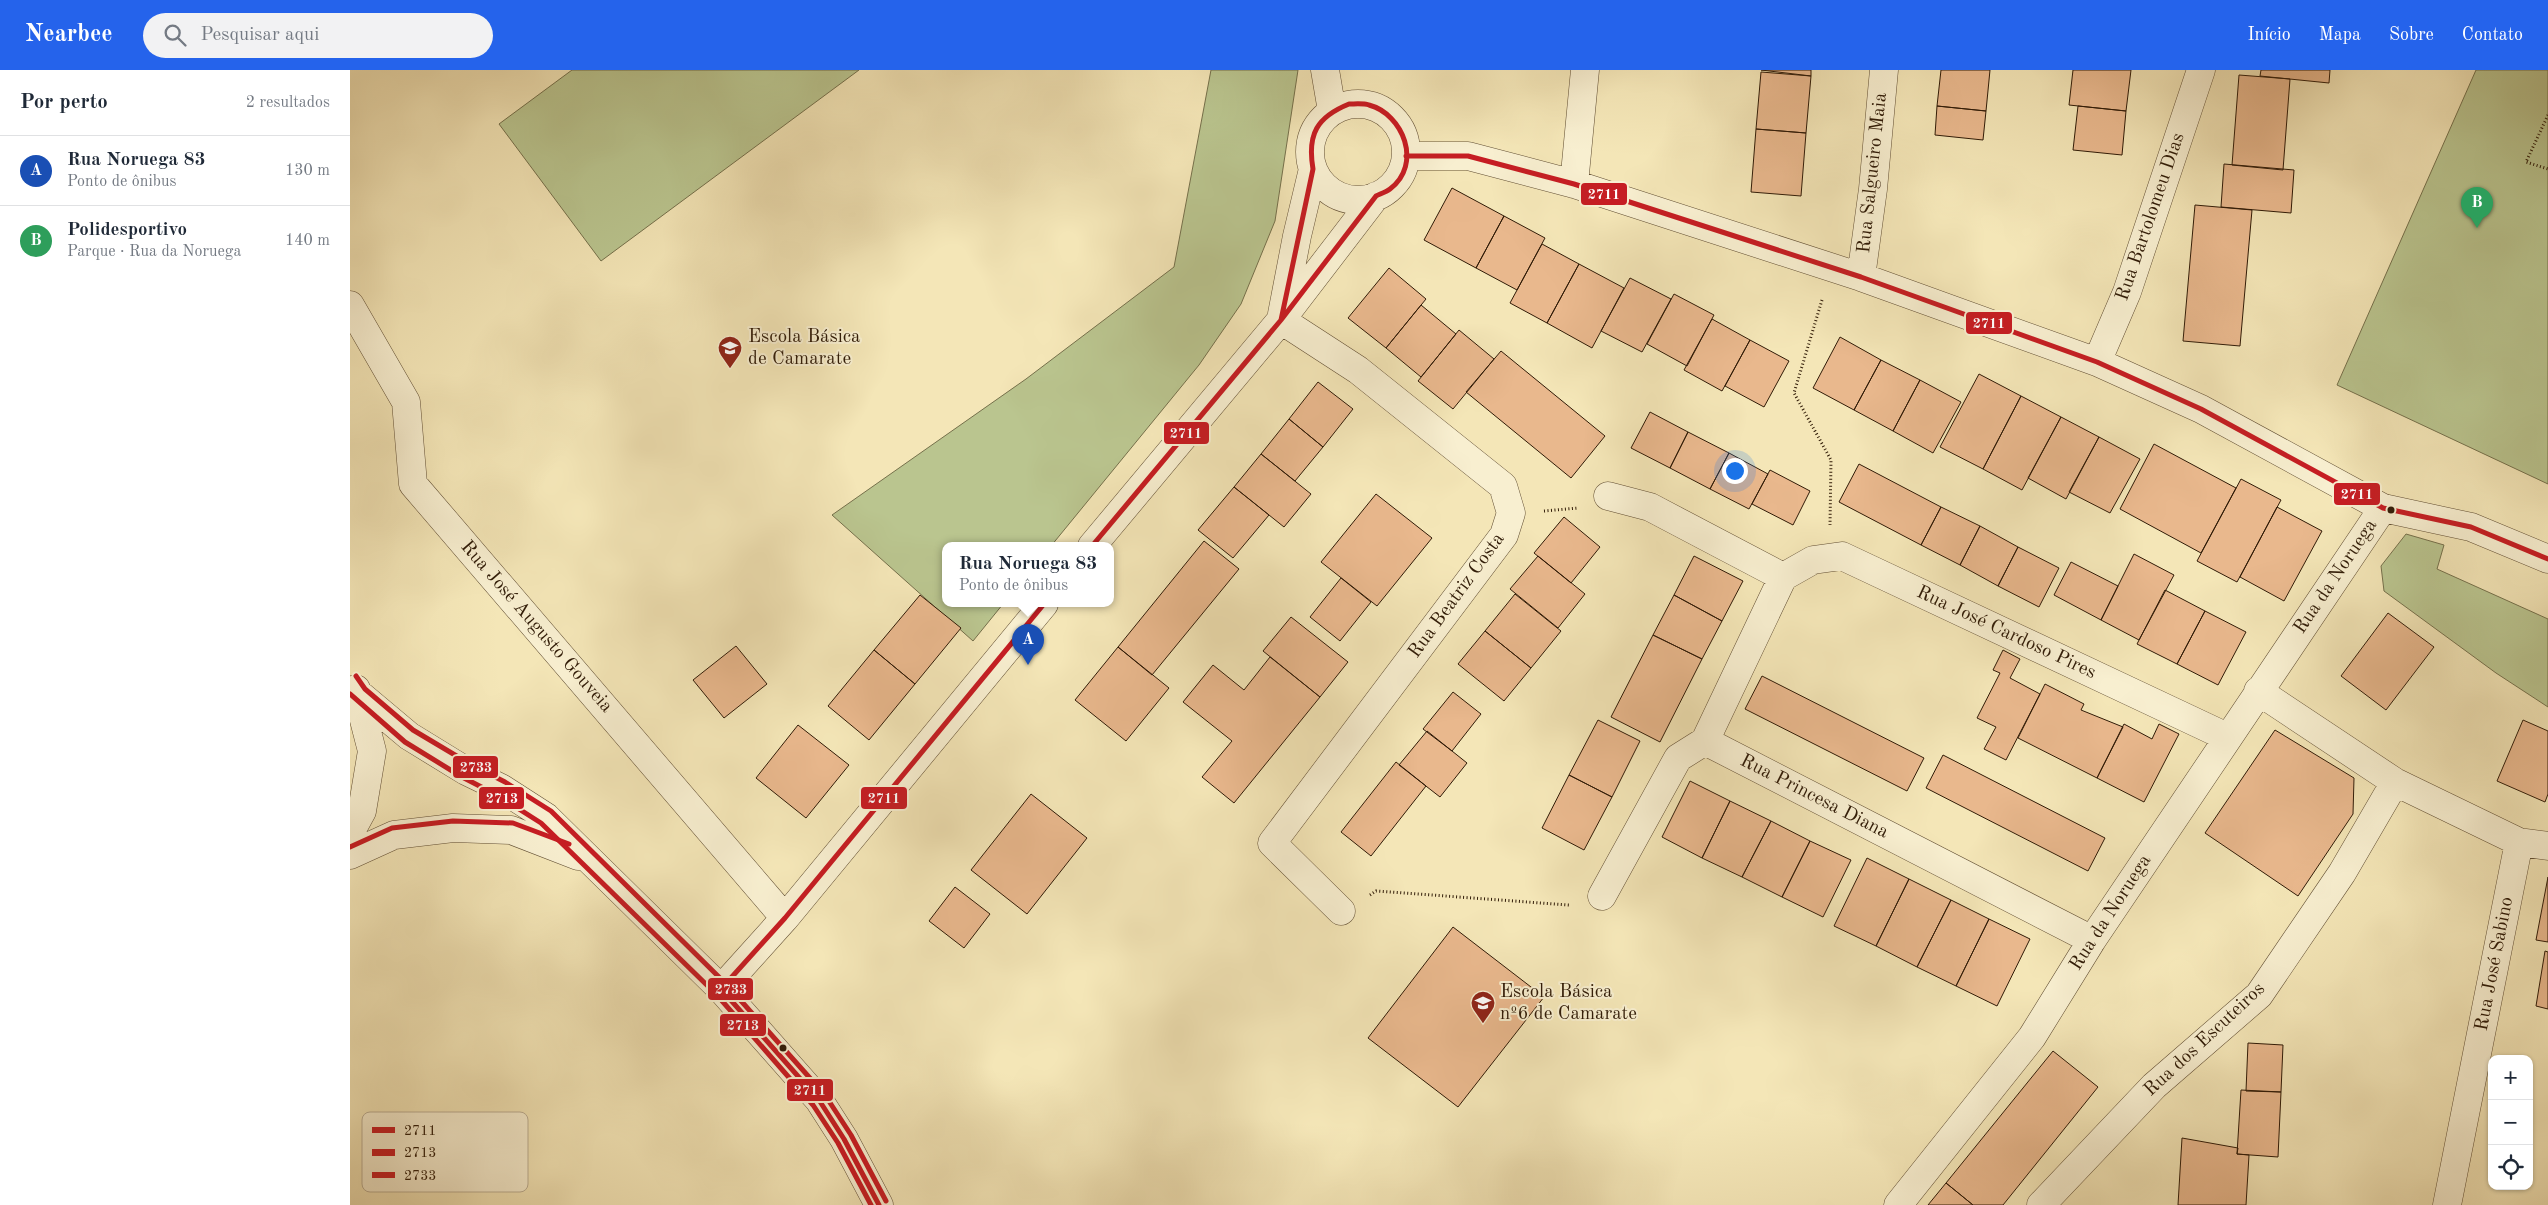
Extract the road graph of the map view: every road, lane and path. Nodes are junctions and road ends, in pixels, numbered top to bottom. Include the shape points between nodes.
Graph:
1 (1325, 70) edge
2 (1585, 70) edge
3 (1884, 70) edge
4 (2201, 70) edge
5 (1332, 111) junction
6 (2548, 116) edge
7 (1406, 156) junction
8 (1313, 169) junction
9 (2548, 169) edge
10 (1574, 184) junction
11 (1376, 196) junction
12 (1831, 267) junction
13 (1861, 277) junction
14 (350, 305) edge
15 (1281, 320) junction
16 (2097, 362) junction
17 (1608, 496) joint
18 (2382, 508) junction
19 (1511, 513) junction
20 (1095, 542) edge
21 (1829, 558) junction
22 (2548, 559) edge
23 (1783, 577) junction
24 (1042, 607) edge
25 (355, 687) edge
26 (2258, 691) junction
27 (2227, 737) junction
28 (1705, 741) junction
29 (2394, 782) junction
30 (350, 833) edge
31 (2519, 842) junction
32 (2548, 846) edge
33 (350, 855) edge
34 (587, 859) junction
35 (1602, 896) joint
36 (1341, 911) joint
37 (785, 918) junction
38 (2092, 940) junction
39 (720, 989) junction
40 (879, 1205) edge
41 (1898, 1205) edge
42 (2041, 1205) edge
43 (2447, 1205) edge

1 - 5 street
2 - 10 street
3 - 13 street, Rua Salgueiro Maia
4 - 16 street, Rua Bartolomeu Dias via 2127,292
5 - 7 street via 1349,104 1367,104 1384,110 1397,123 1405,139
5 - 8 street via 1320,122 1312,137
6 - 9 path via 2526,162
7 - 10 street, Rua da Noruega via 1468,156
7 - 11 street via 1402,173 1391,188
8 - 11 street via 1323,185 1339,196 1357,200
8 - 15 street
10 - 12 street, Rua da Noruega
11 - 15 street
12 - 13 street, Rua da Noruega
12 - 21 path via 1794,393 1831,460
13 - 16 street, Rua da Noruega
14 - 37 street, Rua José Augusto Gouveia via 406,402 413,484
15 - 19 street, Rua Beatriz Costa via 1358,370 1503,486
15 - 20 street
16 - 18 street, Rua da Noruega via 2201,409
17 - 19 path via 1580,508
17 - 23 street via 1650,507
18 - 22 street via 2471,527
18 - 26 street, Rua da Noruega
19 - 36 street, Rua Beatriz Costa via 1504,535 1272,843
21 - 23 street, Rua José Cardoso Pires via 1813,560
21 - 27 street, Rua José Cardoso Pires via 1842,556
23 - 28 street
24 - 37 street
25 - 30 street via 372,752 362,811
25 - 34 street via 409,736 501,788 546,818
26 - 27 street, Rua da Noruega
26 - 29 street
27 - 38 street, Rua da Noruega
28 - 35 street via 1678,758
28 - 38 street, Rua Princesa Diana
29 - 31 street
29 - 42 street, Rua dos Escuteiros via 2342,873 2260,995 2154,1086
31 - 32 street
31 - 43 street, Rua José Sabino
33 - 34 street via 394,835 452,828 511,830
34 - 39 street
35 - 36 path via 1590,907 1376,891
37 - 39 street
38 - 41 street, Rua da Noruega via 2032,1037
39 - 40 street via 819,1100

